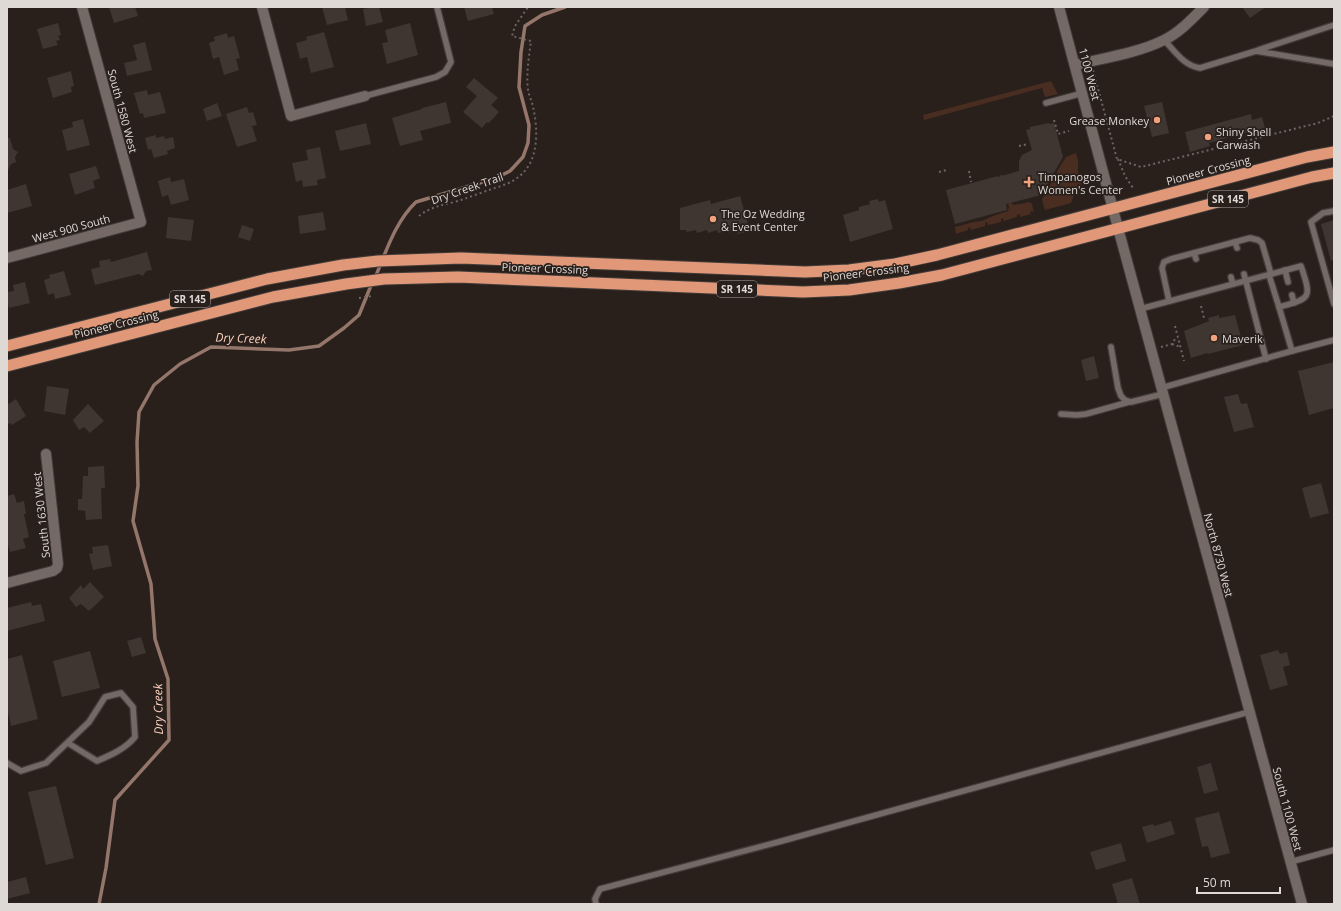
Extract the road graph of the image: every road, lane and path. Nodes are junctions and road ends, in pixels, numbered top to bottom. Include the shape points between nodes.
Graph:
1 (82, 7) edge
2 (262, 7) edge
3 (437, 7) edge
4 (528, 7) edge
5 (1059, 7) edge
6 (1204, 7) edge
7 (1334, 25) edge
8 (1164, 40) junction
9 (1256, 51) junction
10 (1334, 64) edge
11 (1075, 65) junction
12 (1098, 86) dead end
13 (1083, 93) junction
14 (365, 96) joint
15 (1046, 103) dead end
16 (1334, 116) edge
17 (1054, 120) dead end
18 (1069, 131) dead end
19 (1028, 144) dead end
20 (1019, 146) dead end
21 (1334, 152) edge
22 (1117, 159) junction
23 (948, 170) dead end
24 (969, 171) dead end
25 (939, 172) dead end
26 (1334, 173) edge
27 (971, 182) dead end
28 (1133, 188) dead end
29 (1112, 208) junction
30 (1334, 211) edge
31 (418, 216) dead end
32 (141, 222) joint
33 (1118, 228) junction
34 (1194, 253) junction
35 (7, 258) edge
36 (1196, 259) dead end
37 (1285, 270) junction
38 (1244, 274) dead end
39 (1270, 274) junction
40 (1231, 277) dead end
41 (1217, 280) dead end
42 (1246, 281) junction
43 (1288, 282) dead end
44 (1204, 284) dead end
45 (1233, 284) junction
46 (1190, 288) dead end
47 (1219, 288) junction
48 (1206, 292) junction
49 (1192, 295) junction
50 (1292, 295) dead end
51 (372, 296) dead end
52 (359, 298) dead end
53 (1169, 301) junction
54 (1294, 303) junction
55 (1334, 304) edge
56 (1201, 306) dead end
57 (1279, 307) junction
58 (1140, 309) junction
59 (1204, 318) dead end
60 (1175, 326) dead end
61 (1178, 338) junction
62 (1334, 340) edge
63 (1172, 344) junction
64 (1180, 345) junction
65 (7, 346) edge
66 (1111, 347) dead end
67 (1161, 347) dead end
68 (1292, 351) junction
69 (1266, 359) junction
70 (1184, 361) dead end
71 (7, 366) edge
72 (1163, 393) junction
73 (1131, 402) junction
74 (1060, 414) dead end
75 (46, 454) dead end
76 (7, 584) edge
77 (1250, 716) junction
78 (68, 743) junction
79 (7, 763) edge
80 (1334, 850) edge
81 (1290, 862) junction
82 (596, 904) edge
83 (1302, 904) edge

1 - 32 street, South 1580 West
2 - 14 street via 291,116
3 - 14 lane via 451,62 445,72 436,77
4 - 31 path, Dry Creek Trail via 515,26 512,36 531,41 527,68 537,128 532,161 522,174 506,184 439,205
5 - 11 street, 1100 West
6 - 8 street via 1188,23
7 - 9 lane
8 - 9 lane via 1186,63 1200,68
8 - 11 street
9 - 10 lane
11 - 13 street, 1100 West
12 - 22 path
13 - 15 lane
13 - 29 street, 1100 West
16 - 22 path via 1318,123 1141,167
17 - 18 path via 1058,134
19 - 20 path
21 - 29 highway, Pioneer Crossing / SR 145
22 - 28 path
23 - 25 path
24 - 27 path
26 - 33 highway, SR 145
29 - 33 street, 1100 West
29 - 65 highway, Pioneer Crossing / SR 145 via 937,255 849,270 804,272 461,258 388,260 343,265 267,279
30 - 55 lane via 1323,213 1312,222
32 - 35 street, West 900 South
33 - 58 street, 1100 West
33 - 71 highway, Pioneer Crossing / SR 145 via 942,274 849,290 803,292 458,278 382,280 273,297
34 - 36 lane
34 - 39 lane via 1236,245 1250,238 1258,240 1262,243
34 - 53 lane via 1182,259 1164,262 1162,268
37 - 39 lane
37 - 43 lane
37 - 54 lane via 1301,266 1308,286 1308,294 1304,299
38 - 42 lane
39 - 42 lane
39 - 57 lane
40 - 45 lane
41 - 47 lane
42 - 45 lane
42 - 69 lane
44 - 48 lane
45 - 47 lane
46 - 49 lane
47 - 48 lane
48 - 49 lane
49 - 53 lane
50 - 54 lane
51 - 52 path
53 - 58 lane
54 - 57 lane
56 - 59 path
57 - 68 lane
58 - 72 street
60 - 61 path
61 - 63 path
61 - 64 path
62 - 68 lane
63 - 64 path
63 - 67 path
64 - 70 path
66 - 73 lane via 1121,396
68 - 69 lane
69 - 72 lane
72 - 73 lane
72 - 77 street, North 8730 West
73 - 74 lane via 1086,414
75 - 76 street, South 1630 West via 57,568 53,572
77 - 81 street, South 1100 West
77 - 82 lane via 600,889 595,899
78 - 78 lane via 89,722 105,697 121,693 134,707 135,737 117,752 97,762
78 - 79 lane via 46,763 21,771
80 - 81 lane
81 - 83 street, South 1100 West

